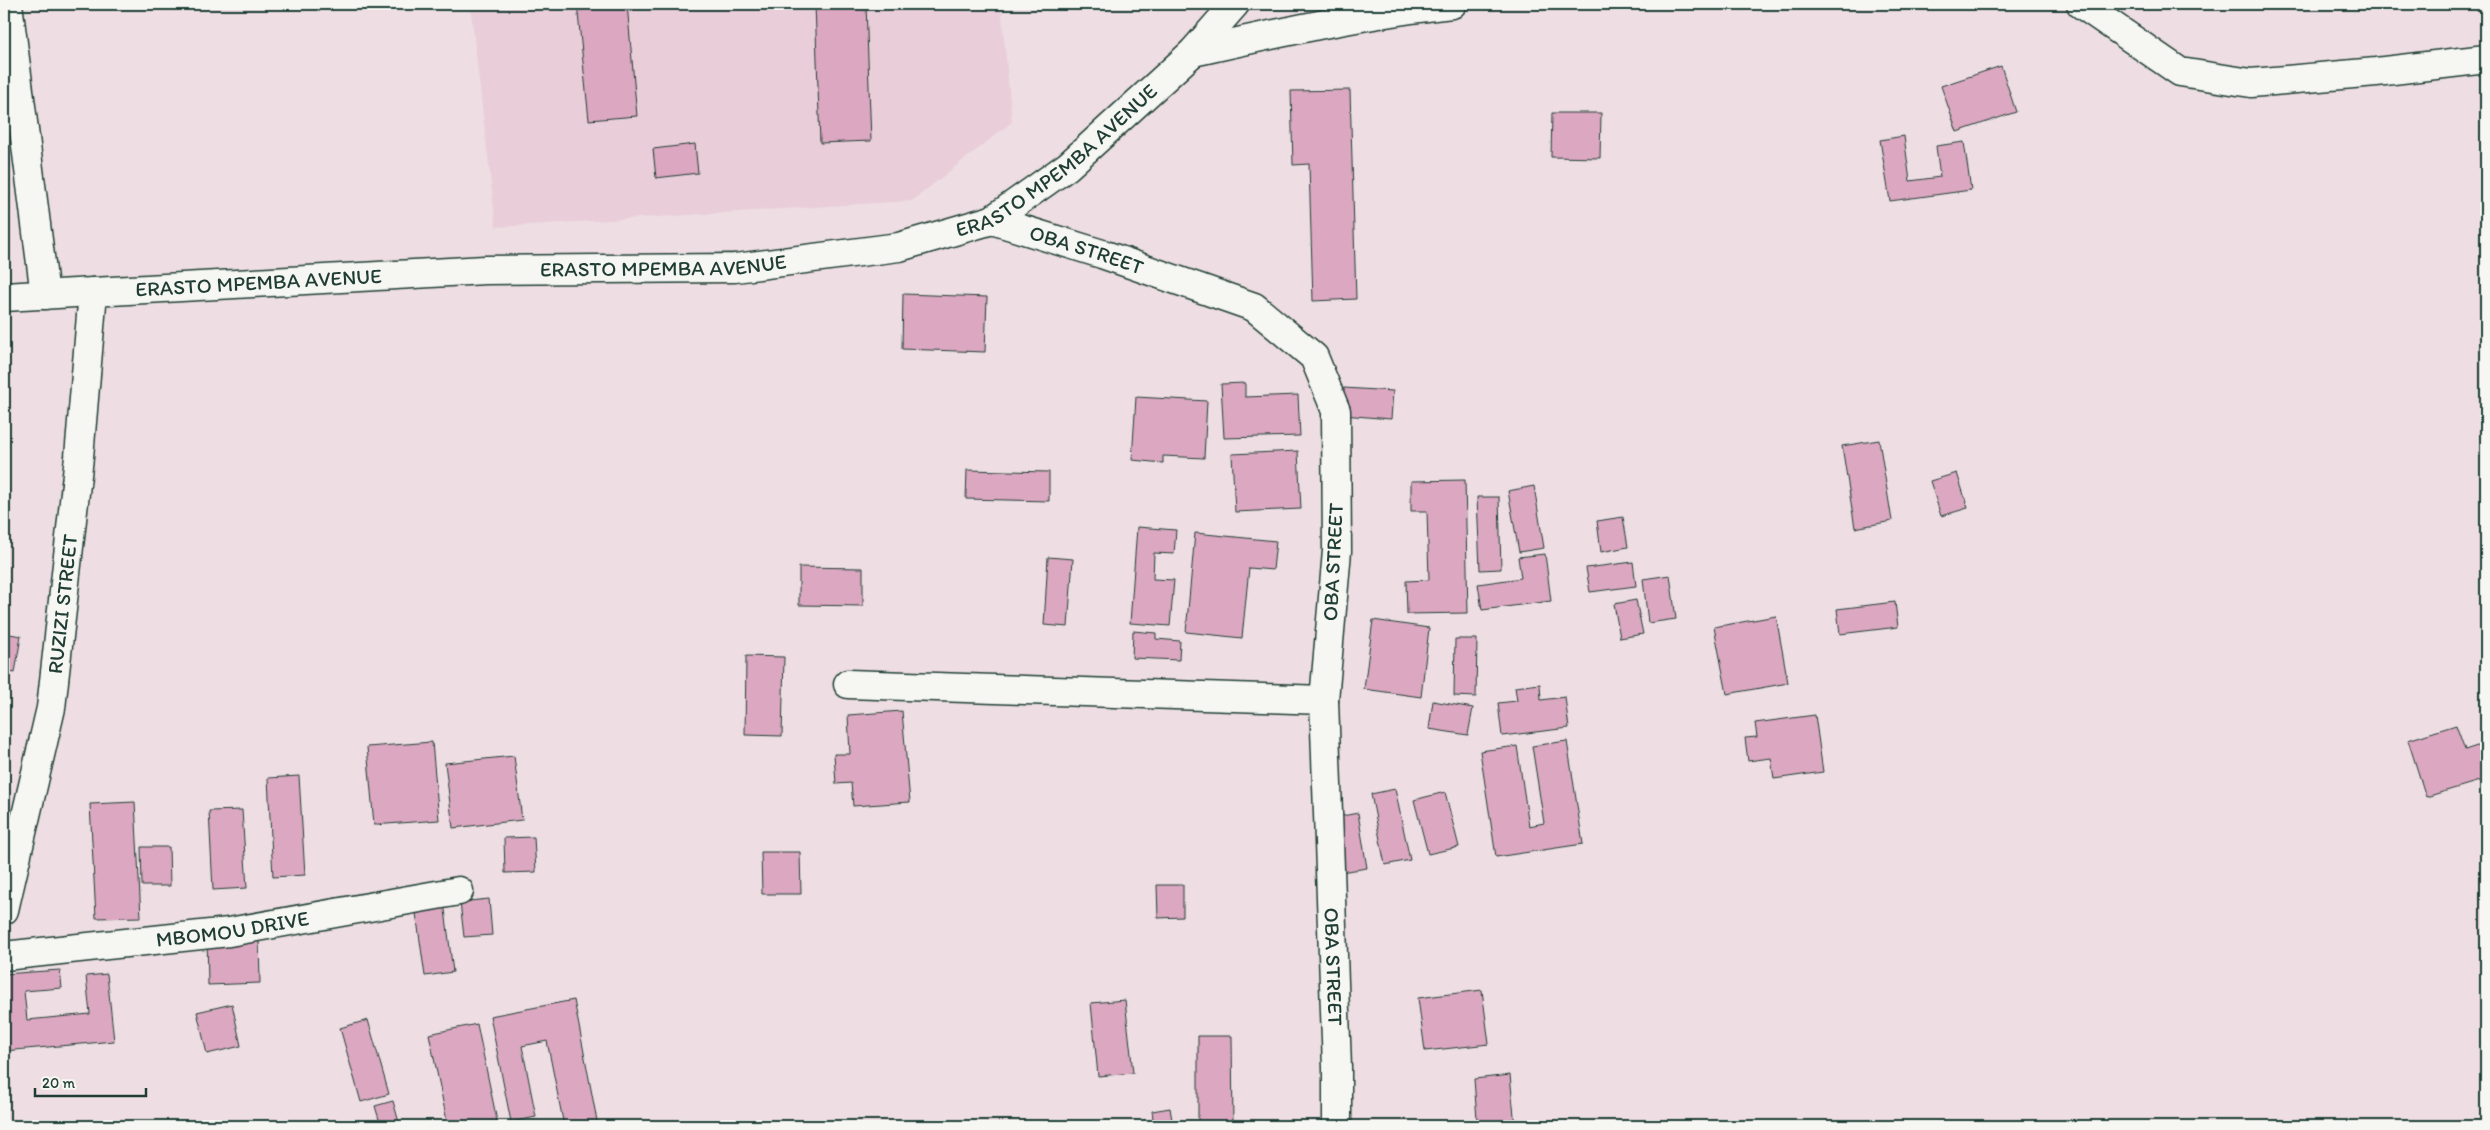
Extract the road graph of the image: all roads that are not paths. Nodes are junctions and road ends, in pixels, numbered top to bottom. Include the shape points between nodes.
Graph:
1 (8, 4) edge
2 (1235, 4) edge
3 (1452, 4) edge
4 (2081, 4) edge
5 (1193, 52) junction
6 (2486, 59) edge
7 (992, 220) junction
8 (93, 292) junction
9 (46, 296) junction
10 (4, 297) edge
11 (848, 684) dead end
12 (1324, 700) junction
13 (459, 892) dead end
14 (4, 910) edge
15 (4, 956) edge
16 (1337, 1126) edge

1 - 9 street
2 - 5 street, ERASTO MPEMBA AVENUE
3 - 5 street via 1336,21
4 - 6 street via 2180,72 2251,83
5 - 7 street, ERASTO MPEMBA AVENUE via 1068,166
7 - 8 street, ERASTO MPEMBA AVENUE via 899,247 735,268 486,270
7 - 12 street, OBA STREET via 1254,307 1314,357 1336,411 1337,551
8 - 9 street, ERASTO MPEMBA AVENUE
8 - 14 street, RUZIZI STREET via 80,457 51,708
9 - 10 street, ERASTO MPEMBA AVENUE
11 - 12 street
12 - 16 street, OBA STREET
13 - 15 street, MBOMOU DRIVE via 229,932

